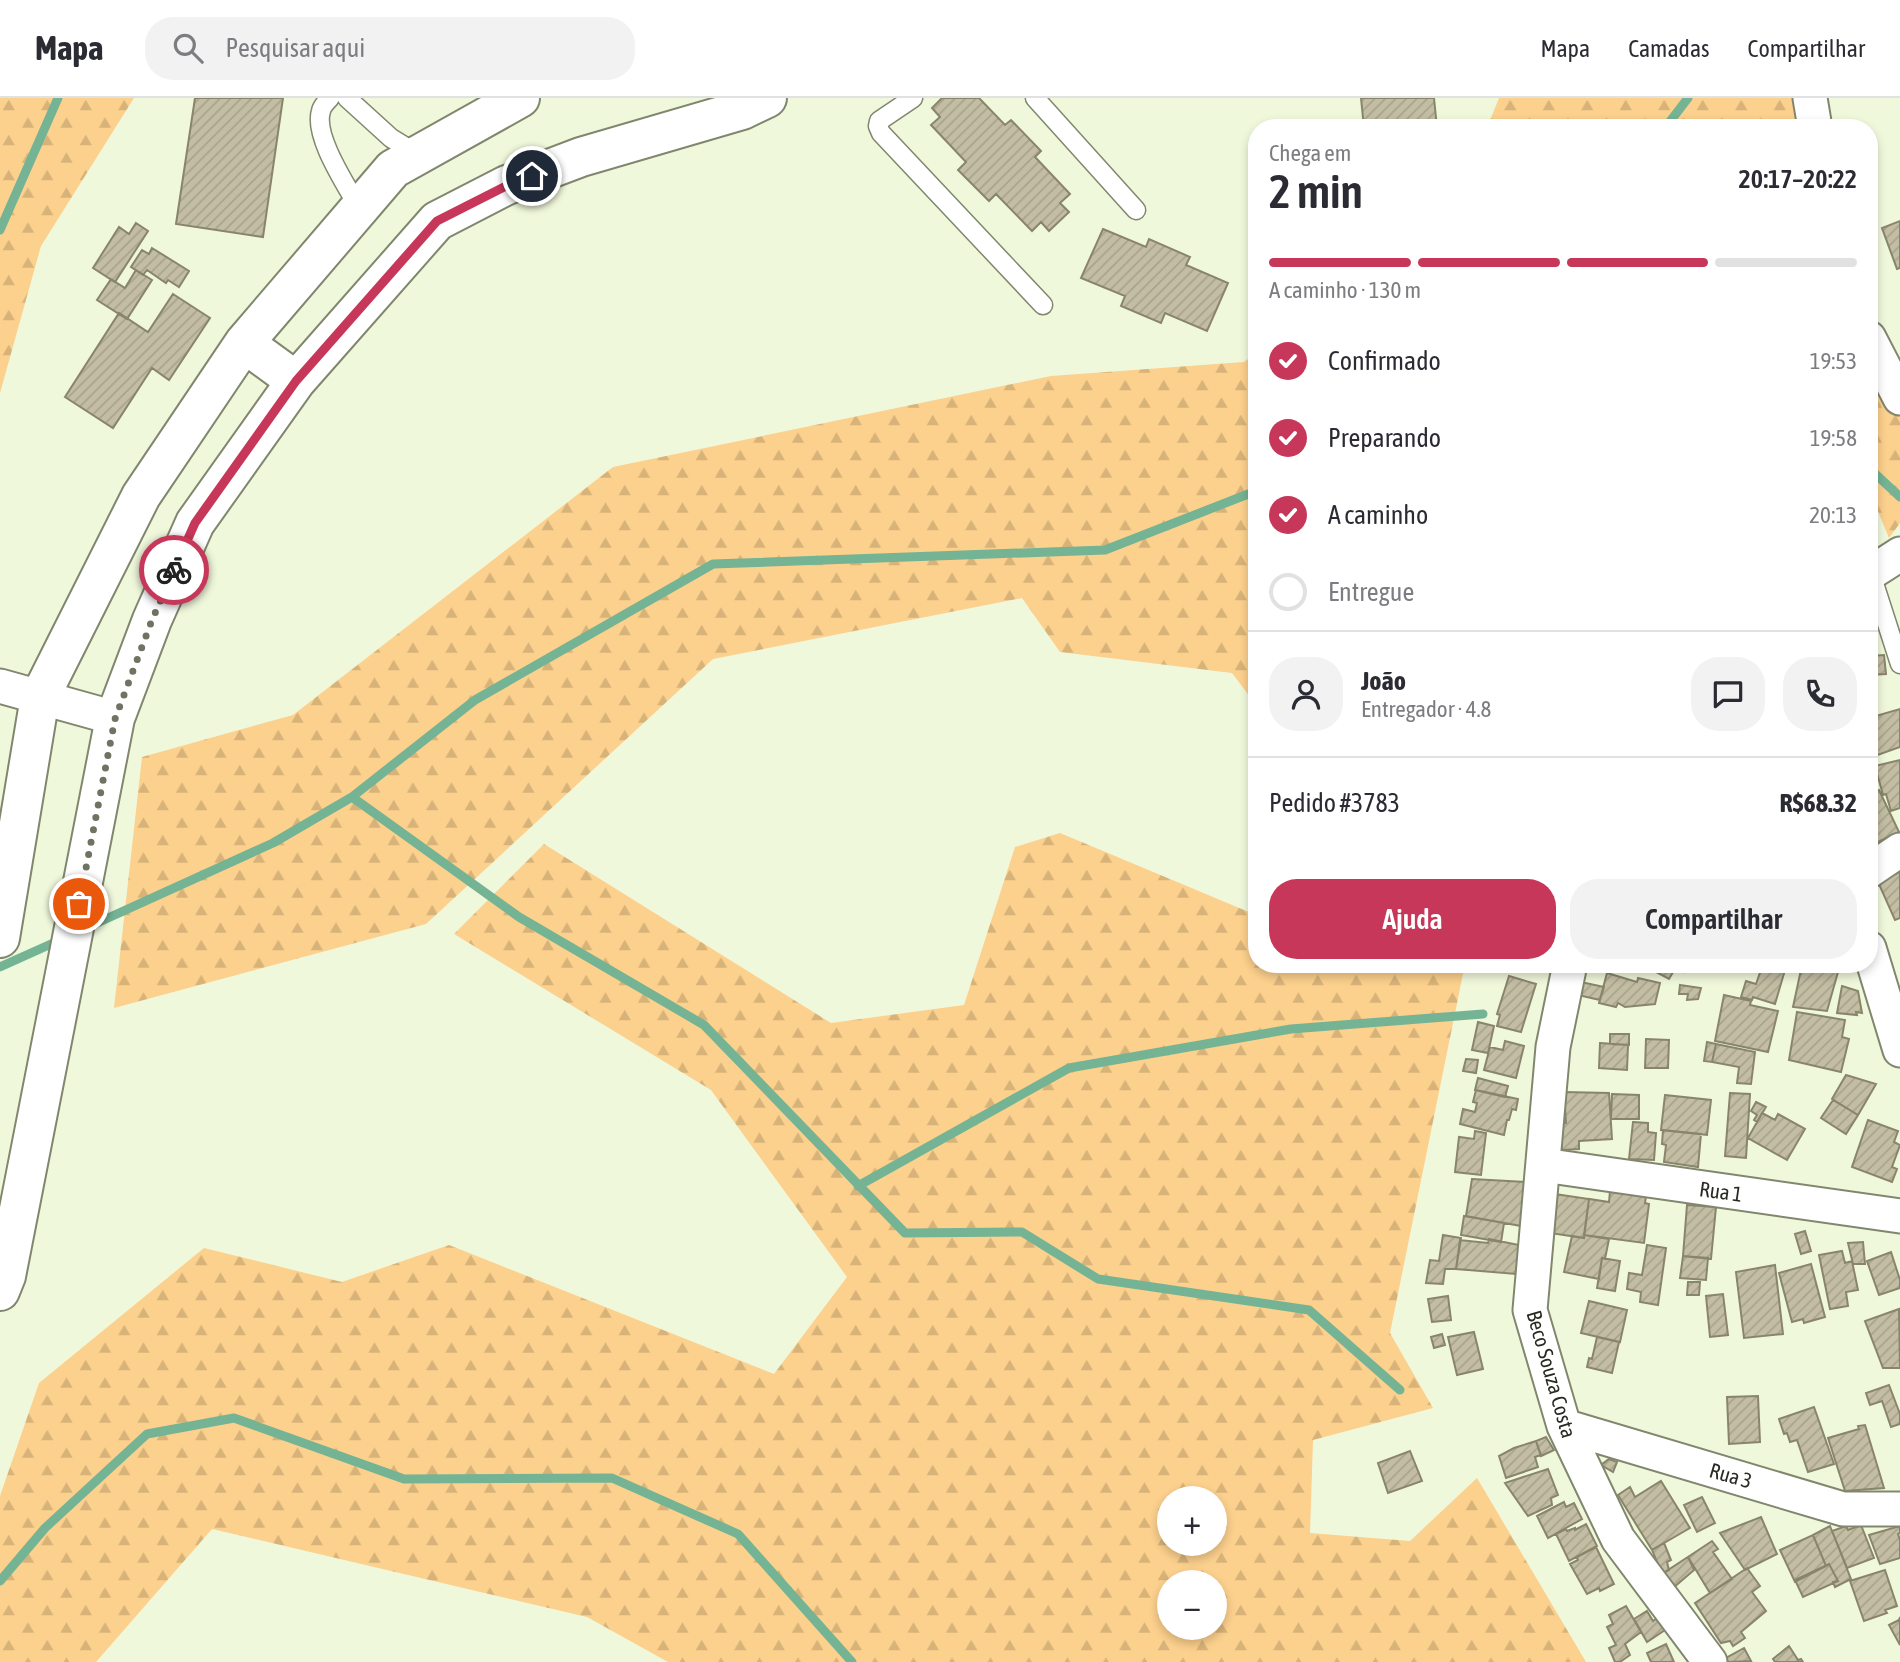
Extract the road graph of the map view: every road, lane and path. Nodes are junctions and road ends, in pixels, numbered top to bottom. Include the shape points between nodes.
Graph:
1 (330, 98) edge
2 (348, 98) edge
3 (520, 98) edge
4 (913, 98) edge
5 (1035, 98) edge
6 (1810, 98) edge
7 (749, 102) edge
8 (1814, 119) edge
9 (417, 155) junction
10 (359, 208) junction
11 (1136, 210) dead end
12 (1043, 305) dead end
13 (244, 343) junction
14 (1878, 355) edge
15 (296, 381) junction
16 (1900, 398) edge
17 (1900, 554) edge
18 (1878, 569) edge
19 (1878, 598) edge
20 (1900, 664) edge
21 (0, 686) edge
22 (40, 697) junction
23 (115, 719) junction
24 (1900, 850) edge
25 (1878, 865) edge
26 (0, 938) edge
27 (1568, 973) edge
28 (1877, 973) edge
29 (1900, 1050) edge
30 (1543, 1165) junction
31 (1900, 1216) edge
32 (0, 1291) edge
33 (1564, 1426) junction
34 (1900, 1509) edge
35 (1710, 1662) edge

1 - 10 lane via 321,109 324,141
2 - 9 lane
3 - 9 street
4 - 12 lane via 879,121 881,133
5 - 11 lane
6 - 8 street
7 - 15 street via 581,157 508,185 437,221
9 - 10 street via 393,169
10 - 13 street
13 - 15 street
13 - 22 street via 141,496
14 - 16 street
15 - 23 street via 195,523
17 - 18 street
19 - 20 lane
21 - 22 street
22 - 23 street
22 - 26 street
23 - 32 street
24 - 25 street
27 - 30 street, Beco Souza Costa via 1553,1047
28 - 29 street
30 - 31 street, Rua 1
30 - 33 street, Beco Souza Costa via 1530,1310
33 - 34 street, Rua 3 via 1843,1509
33 - 35 street, Beco Souza Costa via 1618,1539

